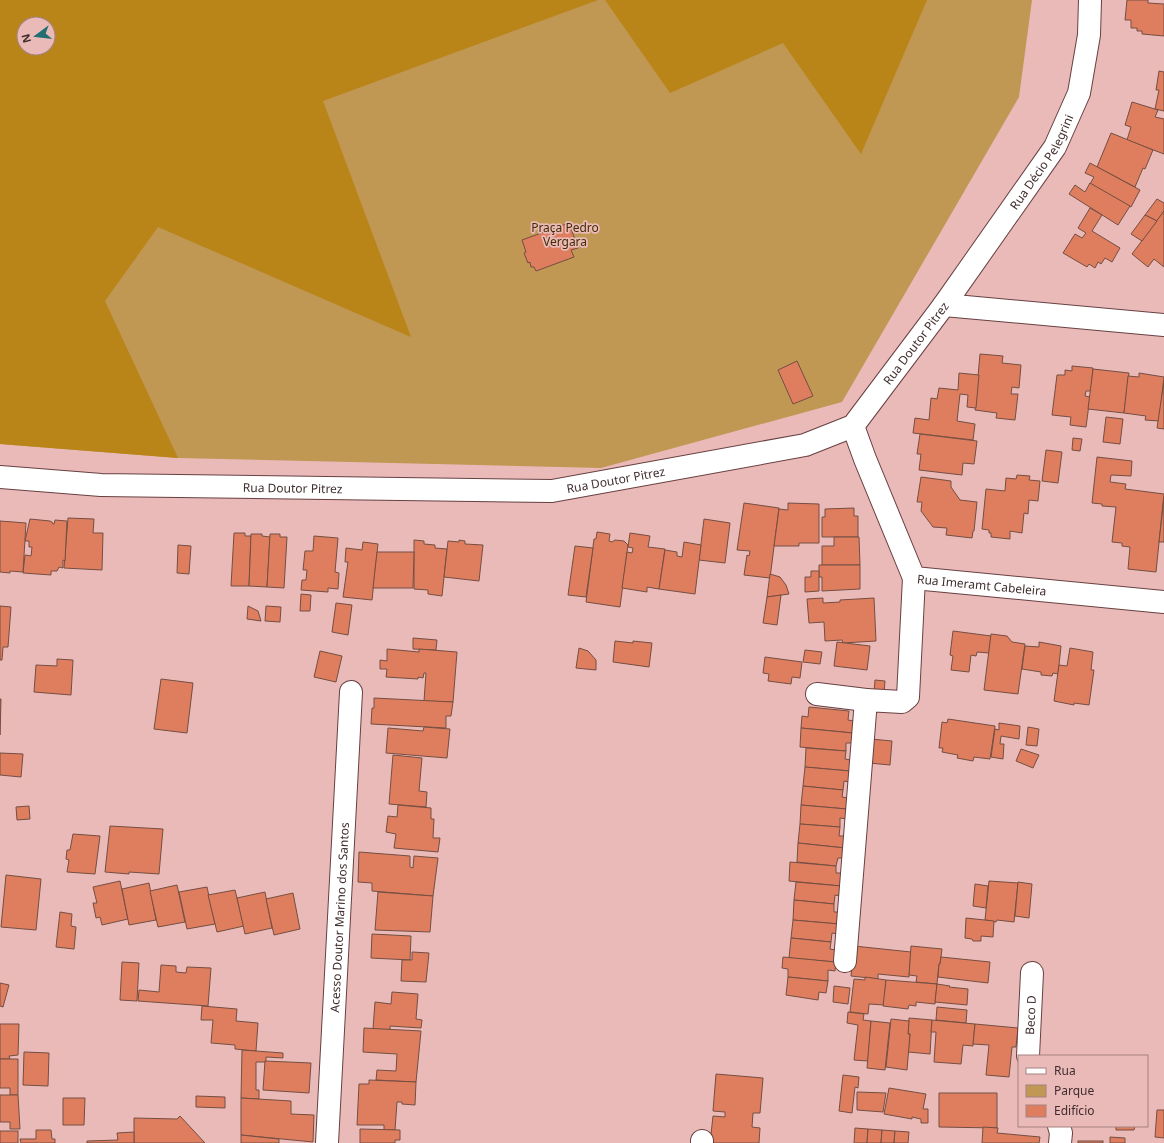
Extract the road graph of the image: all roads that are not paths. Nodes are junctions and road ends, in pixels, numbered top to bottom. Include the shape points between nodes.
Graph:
1 (1090, 0) edge
2 (944, 305) junction
3 (1164, 325) edge
4 (853, 426) junction
5 (0, 477) edge
6 (914, 578) junction
7 (1164, 602) edge
8 (351, 692) dead end
9 (817, 694) dead end
10 (866, 700) junction
11 (845, 961) dead end
12 (1032, 973) dead end
13 (1028, 1055) edge
14 (1059, 1127) edge
15 (328, 1143) edge
16 (1060, 1143) edge

1 - 2 street, Rua Décio Pelegrini via 1089,35 1079,94 1055,146
2 - 3 street, Rua Doutor Pitrez
2 - 4 street, Rua Doutor Pitrez
4 - 5 street, Rua Doutor Pitrez via 805,445 552,491 101,485
4 - 6 street, Rua Imeramt Cabeleira
6 - 7 street, Rua Imeramt Cabeleira
6 - 10 street via 908,697 902,702
8 - 15 street, Acesso Doutor Marino dos Santos
9 - 10 street
10 - 11 street
12 - 13 street, Beco D
14 - 16 street

